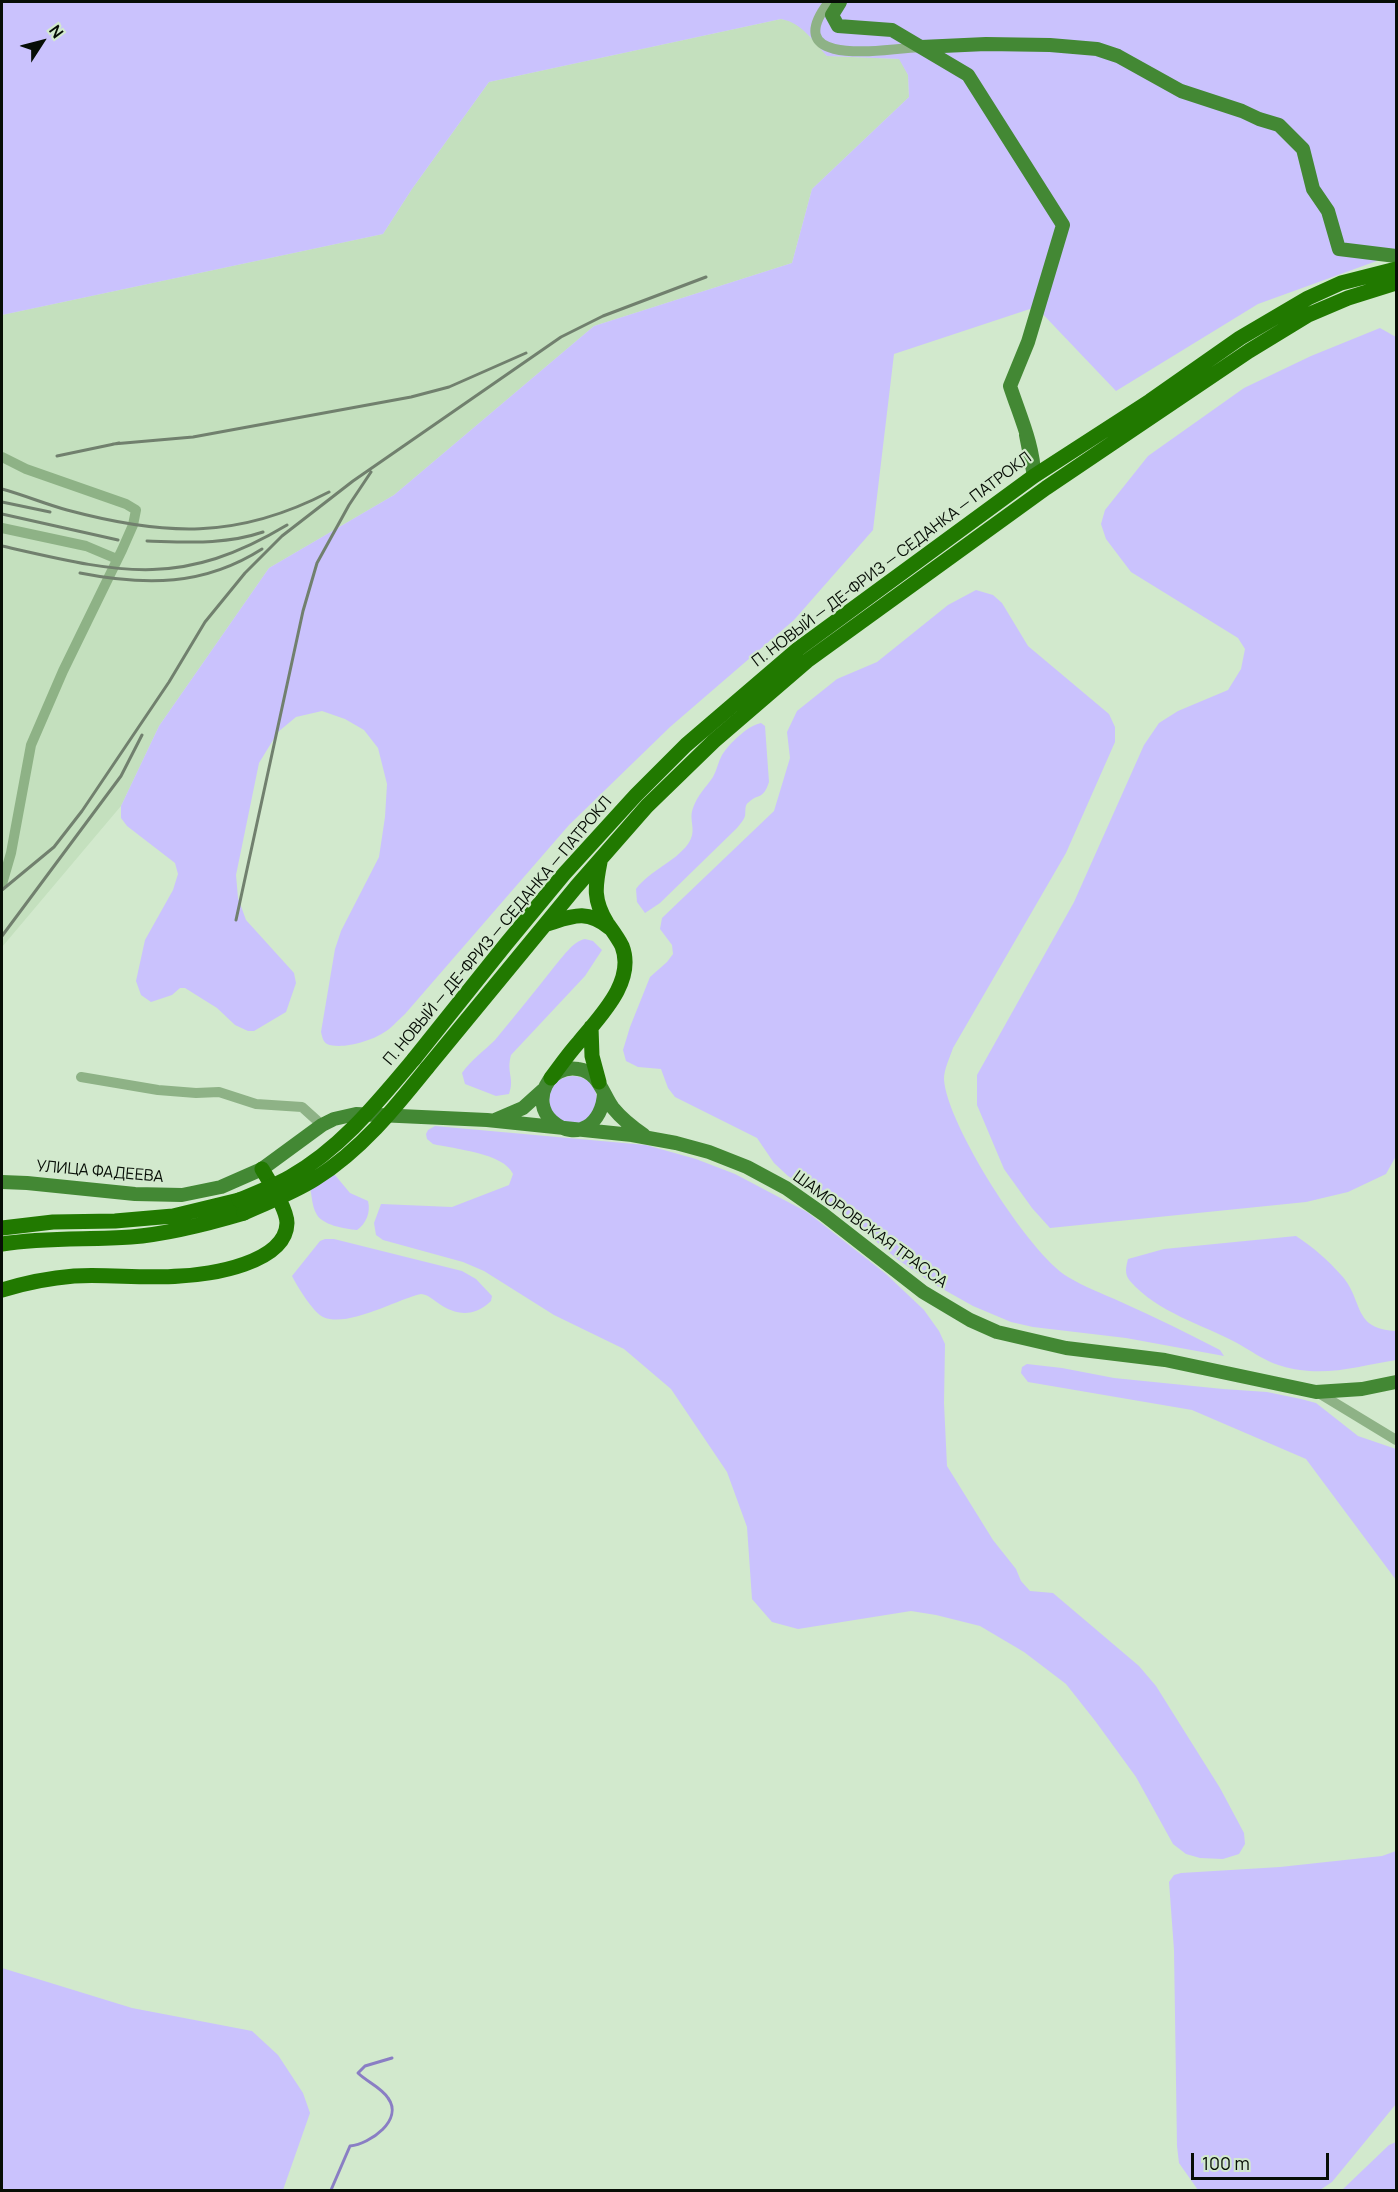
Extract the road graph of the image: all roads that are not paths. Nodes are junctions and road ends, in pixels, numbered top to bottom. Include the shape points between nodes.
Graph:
1 (829, 2) edge
2 (840, 2) edge
3 (920, 47) junction
4 (1396, 255) edge
5 (1396, 269) edge
6 (1396, 283) edge
7 (2, 457) edge
8 (1034, 476) junction
9 (2, 528) edge
10 (117, 559) junction
11 (600, 859) junction
12 (2, 884) edge
13 (547, 924) junction
14 (612, 929) junction
15 (591, 1028) junction
16 (421, 1063) junction
17 (81, 1077) dead end
18 (547, 1084) junction
19 (601, 1088) junction
20 (487, 1120) junction
21 (322, 1125) junction
22 (571, 1130) junction
23 (648, 1138) junction
24 (262, 1169) junction
25 (2, 1182) edge
26 (241, 1207) junction
27 (2, 1228) edge
28 (2, 1244) edge
29 (2, 1290) edge
30 (1396, 1382) edge
31 (1317, 1392) junction
32 (1396, 1440) edge

1 - 3 street via 820,13 816,34 831,49 856,52
2 - 3 main road via 832,15 838,26 892,30
3 - 4 main road via 986,44 1097,49 1118,56 1181,91 1279,124 1303,149 1313,189 1328,211 1339,249
3 - 8 main road via 968,75 1063,225 1028,342 1010,386
5 - 8 highway, П. НОВЫЙ — ДЕ-ФРИЗ — СЕДАНКА — ПАТРОКЛ via 1341,284 1283,312
6 - 11 highway, П. НОВЫЙ — ДЕ-ФРИЗ — СЕДАНКА — ПАТРОКЛ via 1348,298 1290,325 1064,475 911,584 807,661 714,741 647,806
7 - 10 street via 136,510
8 - 16 highway, П. НОВЫЙ — ДЕ-ФРИЗ — СЕДАНКА — ПАТРОКЛ via 798,649 686,745 564,874
9 - 10 street via 86,546
10 - 12 street via 31,745
11 - 13 highway, П. НОВЫЙ — ДЕ-ФРИЗ — СЕДАНКА — ПАТРОКЛ
11 - 14 highway via 596,898
13 - 14 highway via 582,915
13 - 16 highway, П. НОВЫЙ — ДЕ-ФРИЗ — СЕДАНКА — ПАТРОКЛ
14 - 15 highway via 624,952 624,970 620,985
15 - 18 highway
15 - 19 highway via 592,1056
16 - 26 highway, П. НОВЫЙ — ДЕ-ФРИЗ — СЕДАНКА — ПАТРОКЛ, bridge via 330,1150
17 - 21 street via 158,1090 219,1092 256,1104 302,1107
18 - 19 main road via 567,1069 576,1068 585,1070
18 - 20 main road via 516,1112
18 - 22 main road via 542,1104 548,1117
19 - 22 main road via 600,1115 592,1124
19 - 23 main road via 620,1117
20 - 21 main road, ШАМОРОВСКАЯ ТРАССА via 356,1114
20 - 22 main road, ШАМОРОВСКАЯ ТРАССА
21 - 24 main road, УЛИЦА ФАДЕЕВА
22 - 23 main road, ШАМОРОВСКАЯ ТРАССА
23 - 31 main road, ШАМОРОВСКАЯ ТРАССА via 709,1152 776,1183 823,1214 923,1292 997,1332 1066,1348 1165,1360
24 - 25 main road, УЛИЦА ФАДЕЕВА via 221,1187 182,1195
24 - 29 highway via 287,1221 282,1238 273,1249 247,1264 180,1276 75,1276
26 - 27 highway, П. НОВЫЙ — ДЕ-ФРИЗ — СЕДАНКА — ПАТРОКЛ via 173,1216
26 - 28 highway via 210,1224 133,1237
30 - 31 main road, ШАМОРОВСКАЯ ТРАССА
31 - 32 street

